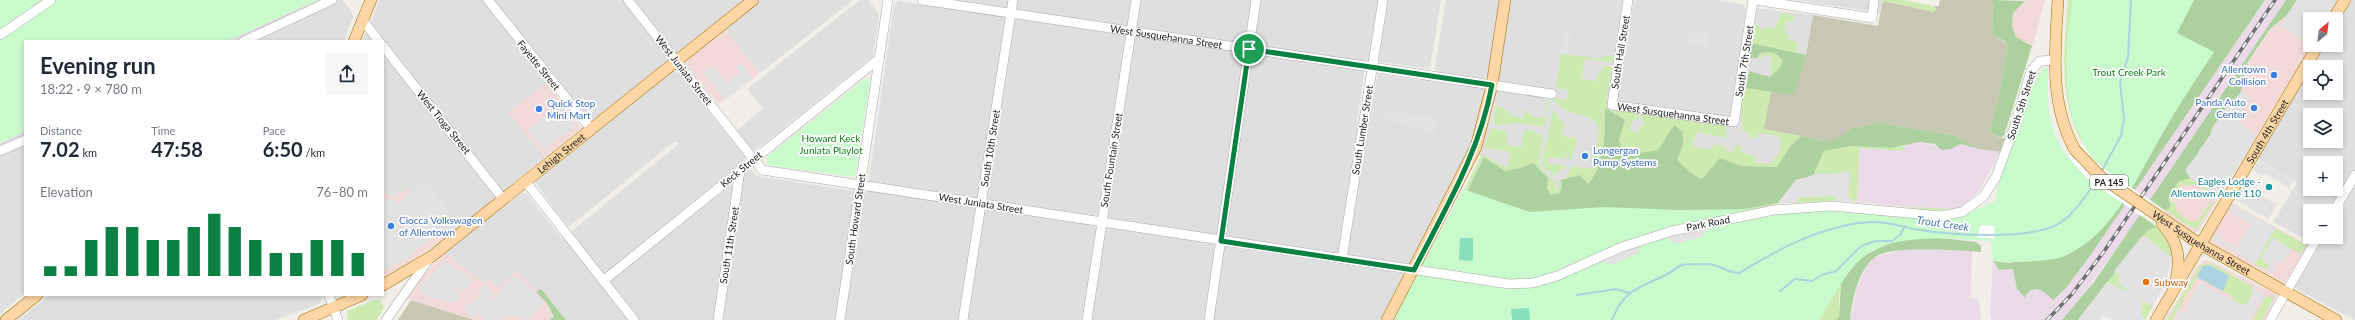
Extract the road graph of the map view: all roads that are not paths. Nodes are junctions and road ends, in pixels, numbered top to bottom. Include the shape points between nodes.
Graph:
1 (51, 0) edge
2 (332, 0) edge
3 (371, 0) edge
4 (488, 0) edge
5 (628, 0) edge
6 (753, 0) edge
7 (888, 0) edge
8 (922, 0) edge
9 (1013, 0) edge
10 (1136, 0) edge
11 (1256, 0) edge
12 (1383, 0) edge
13 (1505, 0) edge
14 (1628, 0) edge
15 (1754, 0) edge
16 (1874, 0) edge
17 (2058, 0) edge
18 (2345, 0) edge
19 (2337, 12) edge
20 (1011, 13) junction
21 (362, 21) junction
22 (1131, 31) junction
23 (0, 35) edge
24 (246, 40) edge
25 (354, 40) edge
26 (378, 40) edge
27 (384, 47) edge
28 (1249, 49) junction
29 (2314, 52) edge
30 (880, 58) junction
31 (2055, 60) junction
32 (676, 61) junction
33 (1372, 67) junction
34 (1492, 85) junction
35 (1552, 94) dead end
36 (1612, 105) joint
37 (1734, 122) joint
38 (591, 129) junction
39 (24, 140) edge
40 (0, 151) edge
41 (754, 159) junction
42 (740, 170) junction
43 (2355, 175) edge
44 (1996, 177) joint
45 (526, 182) junction
46 (861, 185) junction
47 (503, 198) junction
48 (981, 204) junction
49 (2338, 204) edge
50 (2148, 209) junction
51 (1102, 222) junction
52 (1221, 241) junction
53 (2200, 244) junction
54 (2314, 244) edge
55 (432, 256) junction
56 (1342, 259) junction
57 (1414, 270) junction
58 (603, 281) junction
59 (384, 284) edge
60 (2174, 289) junction
61 (2285, 292) junction
62 (36, 296) edge
63 (329, 296) edge
64 (360, 296) edge
65 (334, 308) junction
66 (6, 320) edge
67 (304, 320) edge
68 (338, 320) edge
69 (386, 320) edge
70 (634, 320) edge
71 (718, 320) edge
72 (840, 320) edge
73 (963, 320) edge
74 (1087, 320) edge
75 (1209, 320) edge
76 (1387, 320) edge
77 (2156, 320) edge
78 (2270, 320) edge
79 (2336, 320) edge

1 - 23 street
2 - 24 street
3 - 21 main road
4 - 38 street, Fayette Street
5 - 32 street, West Juniata Street
6 - 32 main road, Lehigh Street
7 - 30 street, South Howard Street
8 - 20 street, West Susquehanna Street
9 - 20 street, South 10th Street
10 - 22 street, South Fountain Street
11 - 28 street
12 - 33 street, South Lumber Street
13 - 34 main road
14 - 36 street, South Hall Street
15 - 16 street via 1872,18
15 - 37 street, South 7th Street
17 - 31 main road, PA 145
18 - 19 main road
20 - 22 street, West Susquehanna Street
20 - 48 street, South 10th Street
21 - 25 main road
21 - 26 street
22 - 28 street, West Susquehanna Street
22 - 51 street, South Fountain Street
27 - 47 street, West Tioga Street
28 - 33 street, West Susquehanna Street
28 - 52 street
29 - 53 main road, South 4th Street
30 - 41 street, Keck Street
30 - 46 street, South Howard Street
31 - 44 street, South 5th Street via 2040,61 2031,71
31 - 50 main road, West Susquehanna Street / PA 145, bridge via 2059,109 2066,133 2075,150 2101,177
32 - 38 main road, Lehigh Street
32 - 41 street, West Juniata Street
33 - 34 street, West Susquehanna Street
33 - 56 street, South Lumber Street
34 - 35 street, West Susquehanna Street
34 - 57 main road via 1475,150
36 - 37 street, West Susquehanna Street
38 - 45 main road, Lehigh Street
39 - 40 street
41 - 42 street, Keck Street
41 - 46 street, West Juniata Street via 762,170
42 - 58 street, Keck Street
42 - 71 street, South 11th Street
43 - 49 street
44 - 57 street, Park Road via 1976,204 1953,215 1935,216 1831,206 1774,210 1653,236 1557,276 1533,283 1509,284
45 - 47 main road, Lehigh Street
45 - 58 street
46 - 48 street, West Juniata Street
46 - 72 street, South Howard Street
47 - 55 main road, Lehigh Street
48 - 51 street, West Juniata Street
48 - 73 street, South 10th Street
50 - 53 main road, West Susquehanna Street / PA 145
50 - 60 main road via 2170,232 2177,247 2179,259
51 - 52 street, West Juniata Street
51 - 74 street, South Fountain Street
52 - 56 street, West Juniata Street
52 - 75 street
53 - 60 main road, South 4th Street
53 - 61 main road, West Susquehanna Street
54 - 61 street
55 - 59 main road, Lehigh Street
55 - 69 street
56 - 57 street, West Juniata Street
57 - 76 main road
58 - 70 street
60 - 77 main road, South 4th Street
61 - 78 street
61 - 79 main road, West Susquehanna Street
62 - 66 main road
63 - 65 street
64 - 65 main road
65 - 67 main road
65 - 68 street

